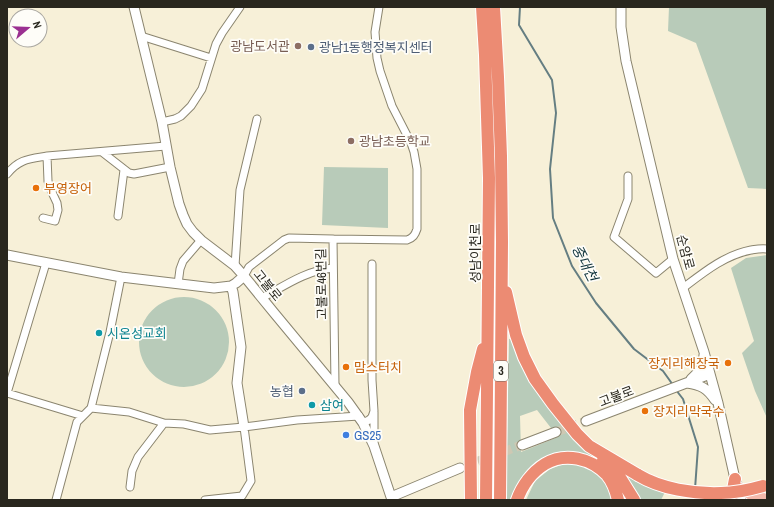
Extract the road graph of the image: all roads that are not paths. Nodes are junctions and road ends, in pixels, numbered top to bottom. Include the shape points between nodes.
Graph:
1 (134, 7) edge
2 (240, 7) edge
3 (380, 7) edge
4 (482, 7) edge
5 (494, 7) edge
6 (621, 7) edge
7 (141, 36) junction
8 (212, 58) junction
9 (257, 119) dead end
10 (162, 122) junction
11 (166, 146) junction
12 (102, 152) junction
13 (46, 156) junction
14 (170, 167) junction
15 (124, 170) junction
16 (7, 174) edge
17 (628, 176) dead end
18 (118, 216) dead end
19 (43, 218) dead end
20 (333, 239) junction
21 (202, 240) junction
22 (767, 249) edge
23 (7, 255) edge
24 (673, 259) junction
25 (46, 263) junction
26 (372, 264) dead end
27 (235, 266) junction
28 (332, 268) junction
29 (501, 273) junction
30 (244, 276) junction
31 (120, 277) junction
32 (178, 284) junction
33 (231, 286) junction
34 (683, 288) junction
35 (262, 298) junction
36 (488, 330) junction
37 (704, 352) junction
38 (710, 374) junction
39 (687, 383) junction
40 (335, 386) junction
41 (7, 393) edge
42 (718, 403) junction
43 (91, 408) junction
44 (374, 411) junction
45 (83, 416) junction
46 (361, 420) junction
47 (586, 421) tunnel mouth
48 (164, 423) junction
49 (244, 427) junction
50 (556, 432) tunnel mouth
51 (522, 445) tunnel mouth
52 (374, 446) junction
53 (589, 446) junction
54 (460, 468) tunnel mouth
55 (737, 483) junction
56 (130, 486) dead end
57 (765, 486) edge
58 (391, 499) edge
59 (767, 499) edge
60 (56, 500) edge
61 (205, 500) edge
62 (471, 500) edge
63 (486, 500) edge
64 (500, 500) edge
65 (517, 500) edge
66 (618, 500) edge
67 (634, 500) edge
68 (731, 500) edge
69 (742, 500) edge

1 - 7 street, 고불로
2 - 8 street via 222,33
3 - 20 street, 고불로46번길 via 375,32 377,58 392,106 414,152 417,169 417,229 415,235 407,240
4 - 36 highway, 성남이천로 / 3 via 488,105
5 - 29 highway, 성남이천로 / 3 via 499,85
6 - 24 street, 순암로 via 626,60
7 - 8 street
7 - 10 street, 고불로
8 - 10 street via 202,89 191,106 181,116
9 - 27 street via 240,190
10 - 11 street, 고불로
11 - 12 street
11 - 14 street, 고불로
12 - 13 street
12 - 15 street
13 - 16 street via 22,161
13 - 19 street via 48,181 58,210 55,221
14 - 15 street via 134,174
14 - 21 street, 고불로 via 183,215 190,228
15 - 18 street
17 - 24 street via 628,199 614,237 656,273
20 - 28 street, 고불로46번길
20 - 30 street via 284,240 249,267
21 - 27 street, 고불로
21 - 32 street via 183,261
22 - 34 street via 749,250 733,255 714,265
23 - 25 street
24 - 34 street, 순암로
25 - 31 street
25 - 41 street
26 - 44 street
27 - 30 street, 고불로
28 - 35 street via 311,272
28 - 40 street, 고불로46번길
29 - 53 highway via 524,357 553,404
29 - 64 highway, 성남이천로 / 3
30 - 33 street
30 - 35 street, 고불로
31 - 32 street
31 - 43 street via 110,332
32 - 33 street via 214,288
33 - 49 street via 240,346 237,383
34 - 37 street, 순암로
35 - 40 street, 고불로
36 - 62 highway via 470,410
36 - 63 highway, 성남이천로 / 3
37 - 38 street, 순암로
37 - 39 street via 700,371
38 - 39 street
38 - 42 street, 순암로
39 - 42 street via 704,388
39 - 47 street, 고불로
40 - 46 street, 고불로
41 - 45 street
42 - 55 street, 순암로
43 - 45 street
43 - 48 street via 129,412
44 - 46 street via 369,420
44 - 52 street
45 - 60 street via 78,422
46 - 49 street via 297,420
46 - 52 street, 고불로
48 - 49 street via 184,424 210,430
48 - 56 street via 138,457 132,470
49 - 61 street via 251,481 242,496
50 - 51 street
52 - 58 street, 고불로
53 - 57 highway, bridge via 646,480 668,488 721,493
53 - 67 highway via 619,476
54 - 58 street, 고불로
55 - 59 main road via 751,495
55 - 68 highway
55 - 69 street, 순암로
65 - 66 highway via 536,471 546,464 566,457 587,461 598,467 608,476

